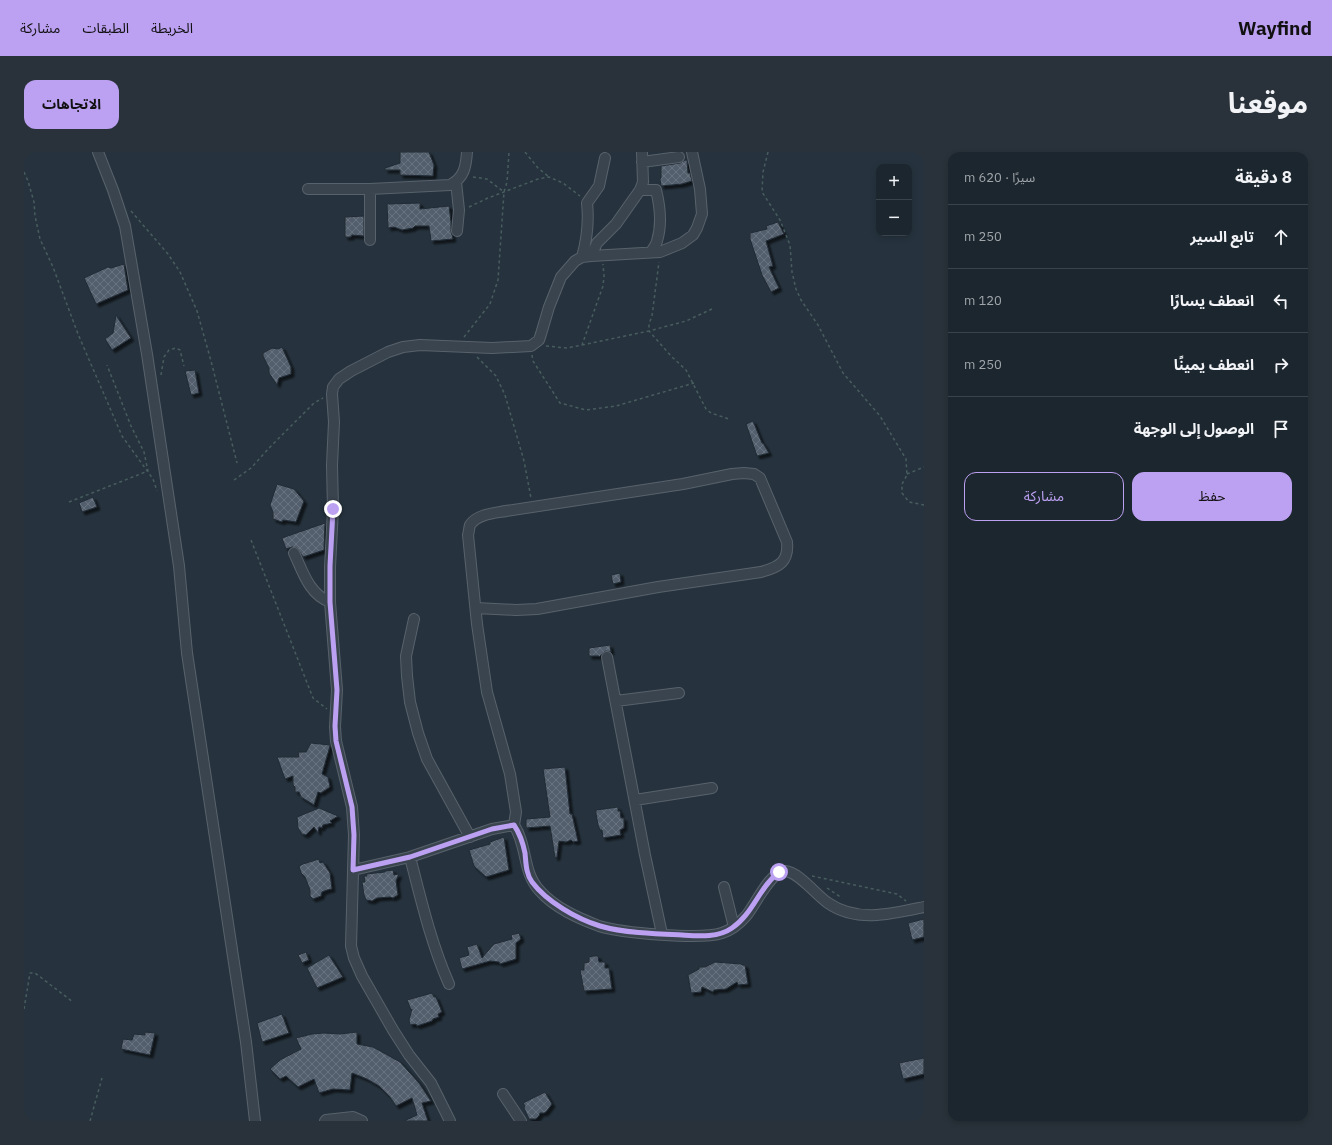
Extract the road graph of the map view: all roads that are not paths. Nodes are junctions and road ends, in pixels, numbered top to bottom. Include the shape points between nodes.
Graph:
1 (98, 152) edge
2 (467, 152) edge
3 (692, 152) edge
4 (642, 157) edge
5 (679, 157) dead end
6 (605, 158) dead end
7 (456, 182) junction
8 (308, 189) dead end
9 (370, 189) junction
10 (640, 190) junction
11 (457, 231) dead end
12 (370, 240) dead end
13 (656, 252) junction
14 (591, 256) junction
15 (294, 553) dead end
16 (330, 602) junction
17 (476, 608) junction
18 (414, 619) dead end
19 (607, 657) dead end
20 (679, 693) dead end
21 (616, 701) junction
22 (712, 788) dead end
23 (634, 800) junction
24 (514, 825) junction
25 (470, 837) junction
26 (410, 857) junction
27 (353, 870) junction
28 (724, 888) dead end
29 (920, 908) edge
30 (734, 927) junction
31 (662, 934) junction
32 (449, 984) dead end
33 (503, 1094) dead end
34 (254, 1121) edge
35 (325, 1121) edge
36 (362, 1121) edge
37 (450, 1121) edge
38 (521, 1121) edge

1 - 34 street via 125,226 147,354 178,559 187,653 246,1042
2 - 7 street via 464,173
3 - 13 street via 701,199 700,221 688,239 673,248
4 - 5 street
4 - 10 street via 643,182
6 - 14 street via 599,186 587,203 589,218 585,247
7 - 9 street via 450,185
7 - 11 street via 459,210
8 - 9 street
9 - 12 street
10 - 13 street via 656,190 660,218
10 - 14 street via 616,224 597,243
13 - 14 street
14 - 16 street via 575,261 561,277 535,344 492,348 420,345 403,347 369,361 340,379 333,387
15 - 16 street via 310,588
16 - 27 street via 337,690 336,741 352,807
17 - 17 street via 468,535 470,526 485,515 744,472 760,478 784,532 788,548 783,563 774,569 761,572 537,609
17 - 24 street via 487,692 510,774 516,812
18 - 25 street via 406,656 410,702 427,759
19 - 21 street
20 - 21 street
21 - 23 street
22 - 23 street
23 - 31 street
24 - 25 street
24 - 31 street via 522,841 531,881 553,904 600,926
25 - 26 street
26 - 27 street
26 - 32 street via 438,958
27 - 37 street via 351,946 354,958 393,1030 431,1083
28 - 30 street
29 - 30 street via 876,915 841,911 827,903 791,873 784,871 774,875 746,916
30 - 31 street via 721,933 704,936
33 - 38 street
35 - 36 street via 353,1117

